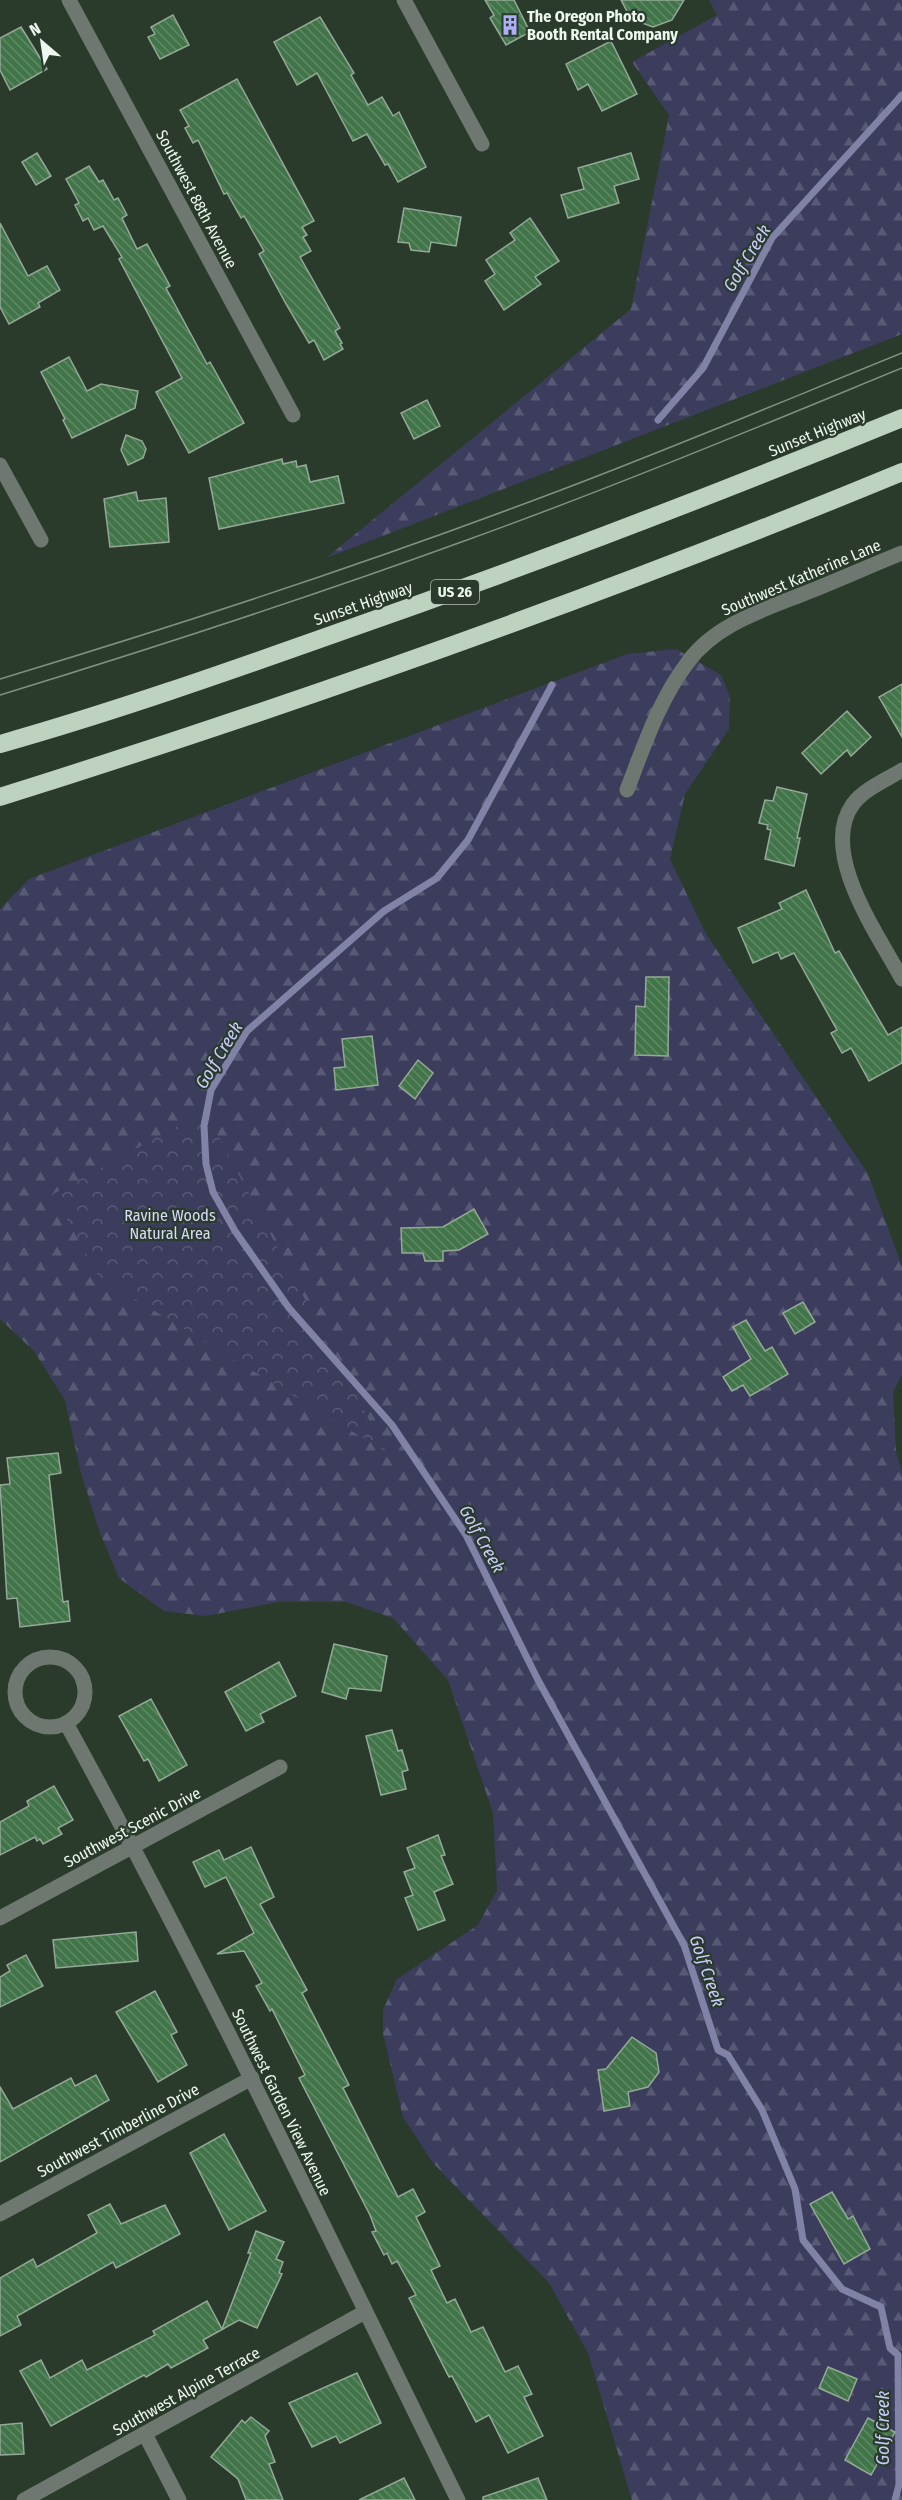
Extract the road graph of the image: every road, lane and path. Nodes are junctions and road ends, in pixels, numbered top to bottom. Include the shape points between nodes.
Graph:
1 (69, 0) edge
2 (404, 0) edge
3 (482, 144) dead end
4 (293, 415) dead end
5 (902, 418) edge
6 (0, 465) edge
7 (902, 472) edge
8 (40, 540) dead end
9 (902, 554) edge
10 (0, 744) edge
11 (902, 770) edge
12 (627, 790) dead end
13 (0, 797) edge
14 (902, 979) edge
15 (8, 1701) edge
16 (66, 1723) junction
17 (280, 1767) dead end
18 (134, 1846) junction
19 (0, 1918) edge
20 (252, 2078) junction
21 (0, 2214) edge
22 (365, 2312) junction
23 (145, 2434) junction
24 (24, 2500) edge
25 (179, 2500) edge
26 (458, 2500) edge

1 - 4 street, Southwest 88th Avenue
2 - 3 street
5 - 10 highway, Sunset Highway / US 26 via 500,576 272,656
6 - 8 street
7 - 13 highway via 805,513 537,614 290,702
9 - 12 street, Southwest Katherine Lane via 742,620 708,641 689,660 671,688 650,729
11 - 14 street via 853,804 844,825 843,850 848,877
15 - 16 street via 37,1725 49,1728
15 - 16 street via 25,1667 45,1657 68,1662 83,1679 85,1690 79,1712
16 - 18 street, Southwest Garden View Avenue
17 - 18 street, Southwest Scenic Drive
18 - 19 street, Southwest Scenic Drive
18 - 20 street, Southwest Garden View Avenue
20 - 21 street, Southwest Timberline Drive
20 - 22 street, Southwest Garden View Avenue
22 - 23 street, Southwest Alpine Terrace
22 - 26 street, Southwest Garden View Avenue
23 - 24 street, Southwest Alpine Terrace
23 - 25 street

